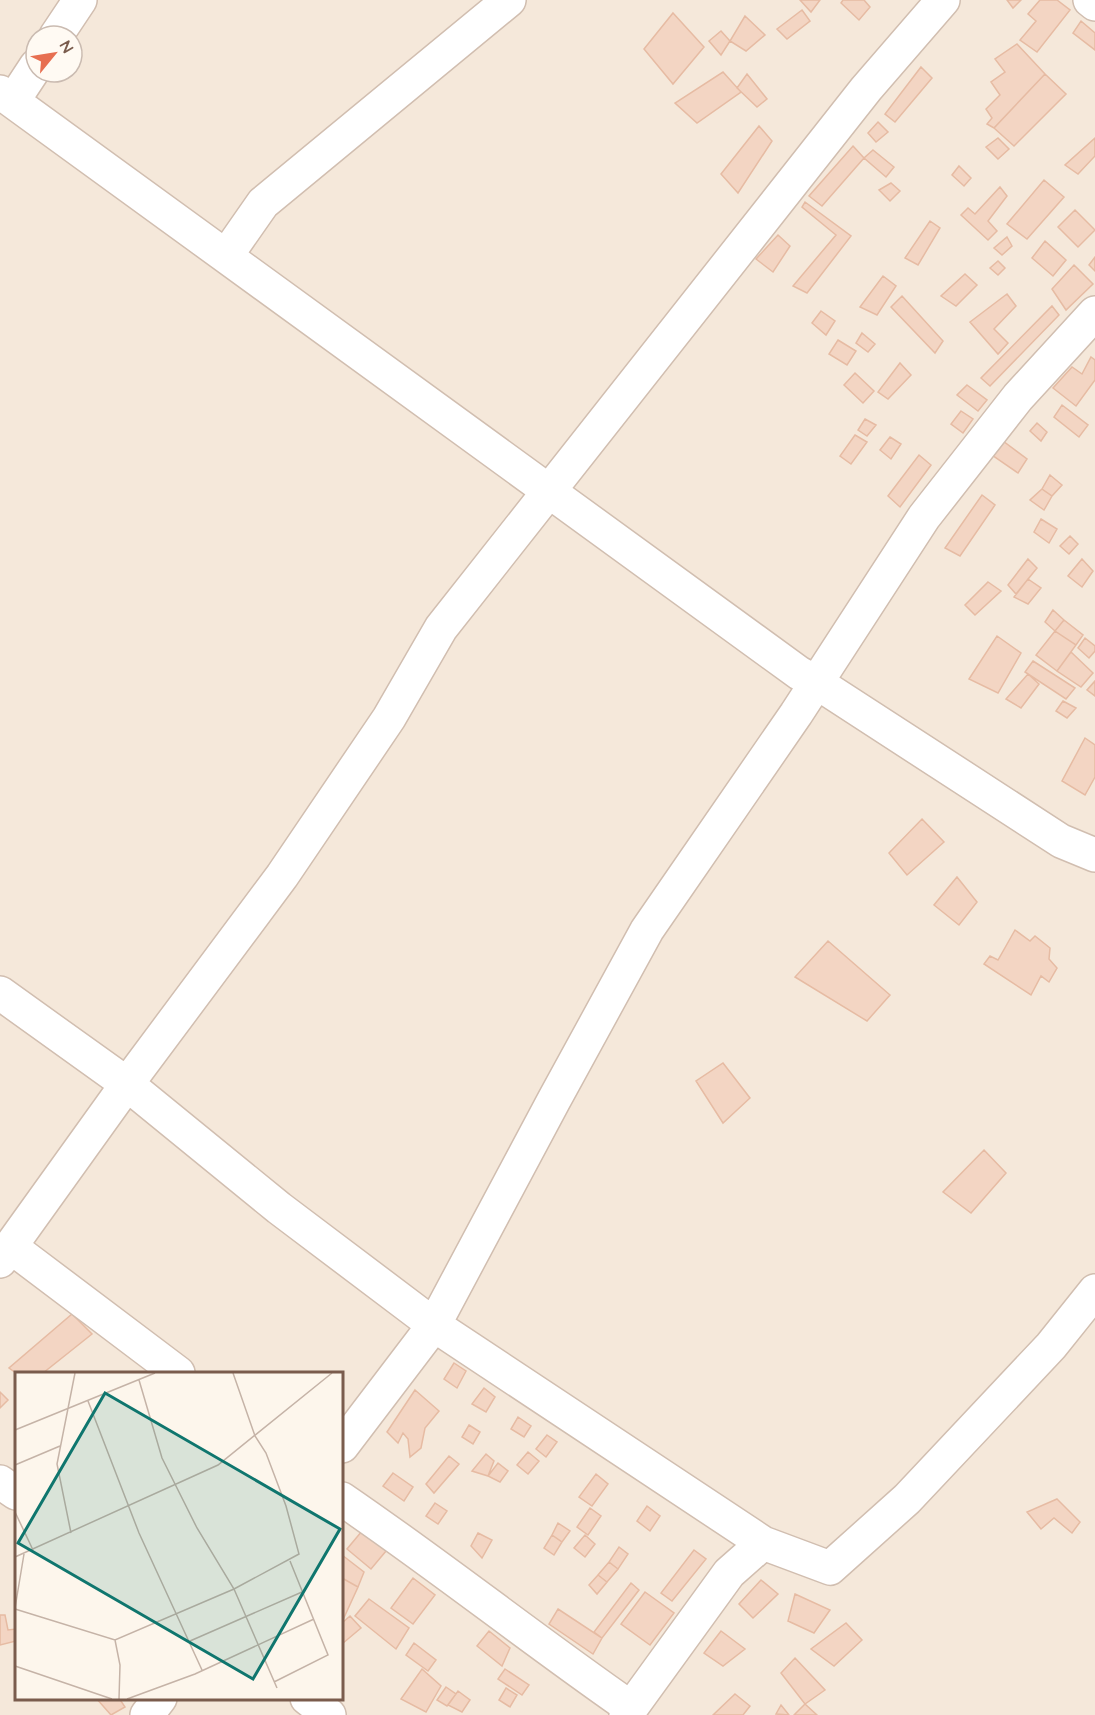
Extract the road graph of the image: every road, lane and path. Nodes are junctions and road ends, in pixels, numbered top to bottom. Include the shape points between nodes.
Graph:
1 (80, 0) edge
2 (509, 0) edge
3 (943, 0) edge
4 (1090, 0) edge
5 (1095, 4) edge
6 (64, 24) edge
7 (24, 78) edge
8 (6, 96) edge
9 (226, 256) junction
10 (1095, 313) edge
11 (551, 491) junction
12 (816, 682) junction
13 (1095, 855) edge
14 (0, 993) edge
15 (127, 1084) junction
16 (6, 1254) edge
17 (1095, 1291) edge
18 (434, 1324) junction
19 (177, 1372) edge
20 (344, 1443) edge
21 (0, 1482) edge
22 (15, 1492) edge
23 (344, 1500) edge
24 (763, 1543) junction
25 (158, 1700) edge
26 (309, 1700) edge
27 (628, 1712) edge
28 (147, 1715) edge
29 (329, 1715) edge

1 - 6 street
2 - 9 street via 263,203
3 - 11 street via 866,89
4 - 5 street
7 - 8 street
8 - 9 street
9 - 11 street
10 - 12 street via 1018,398 924,517
11 - 12 street via 799,674
11 - 15 street via 441,628 389,718 288,866
12 - 13 street via 1061,841
12 - 18 street via 647,930
14 - 15 street
15 - 16 street
15 - 18 street via 279,1208
16 - 19 street
17 - 24 street via 1051,1346 907,1499 830,1569
18 - 20 street
18 - 24 street
21 - 22 street
23 - 27 street via 425,1556
24 - 27 street via 729,1573
25 - 28 street
26 - 29 street

